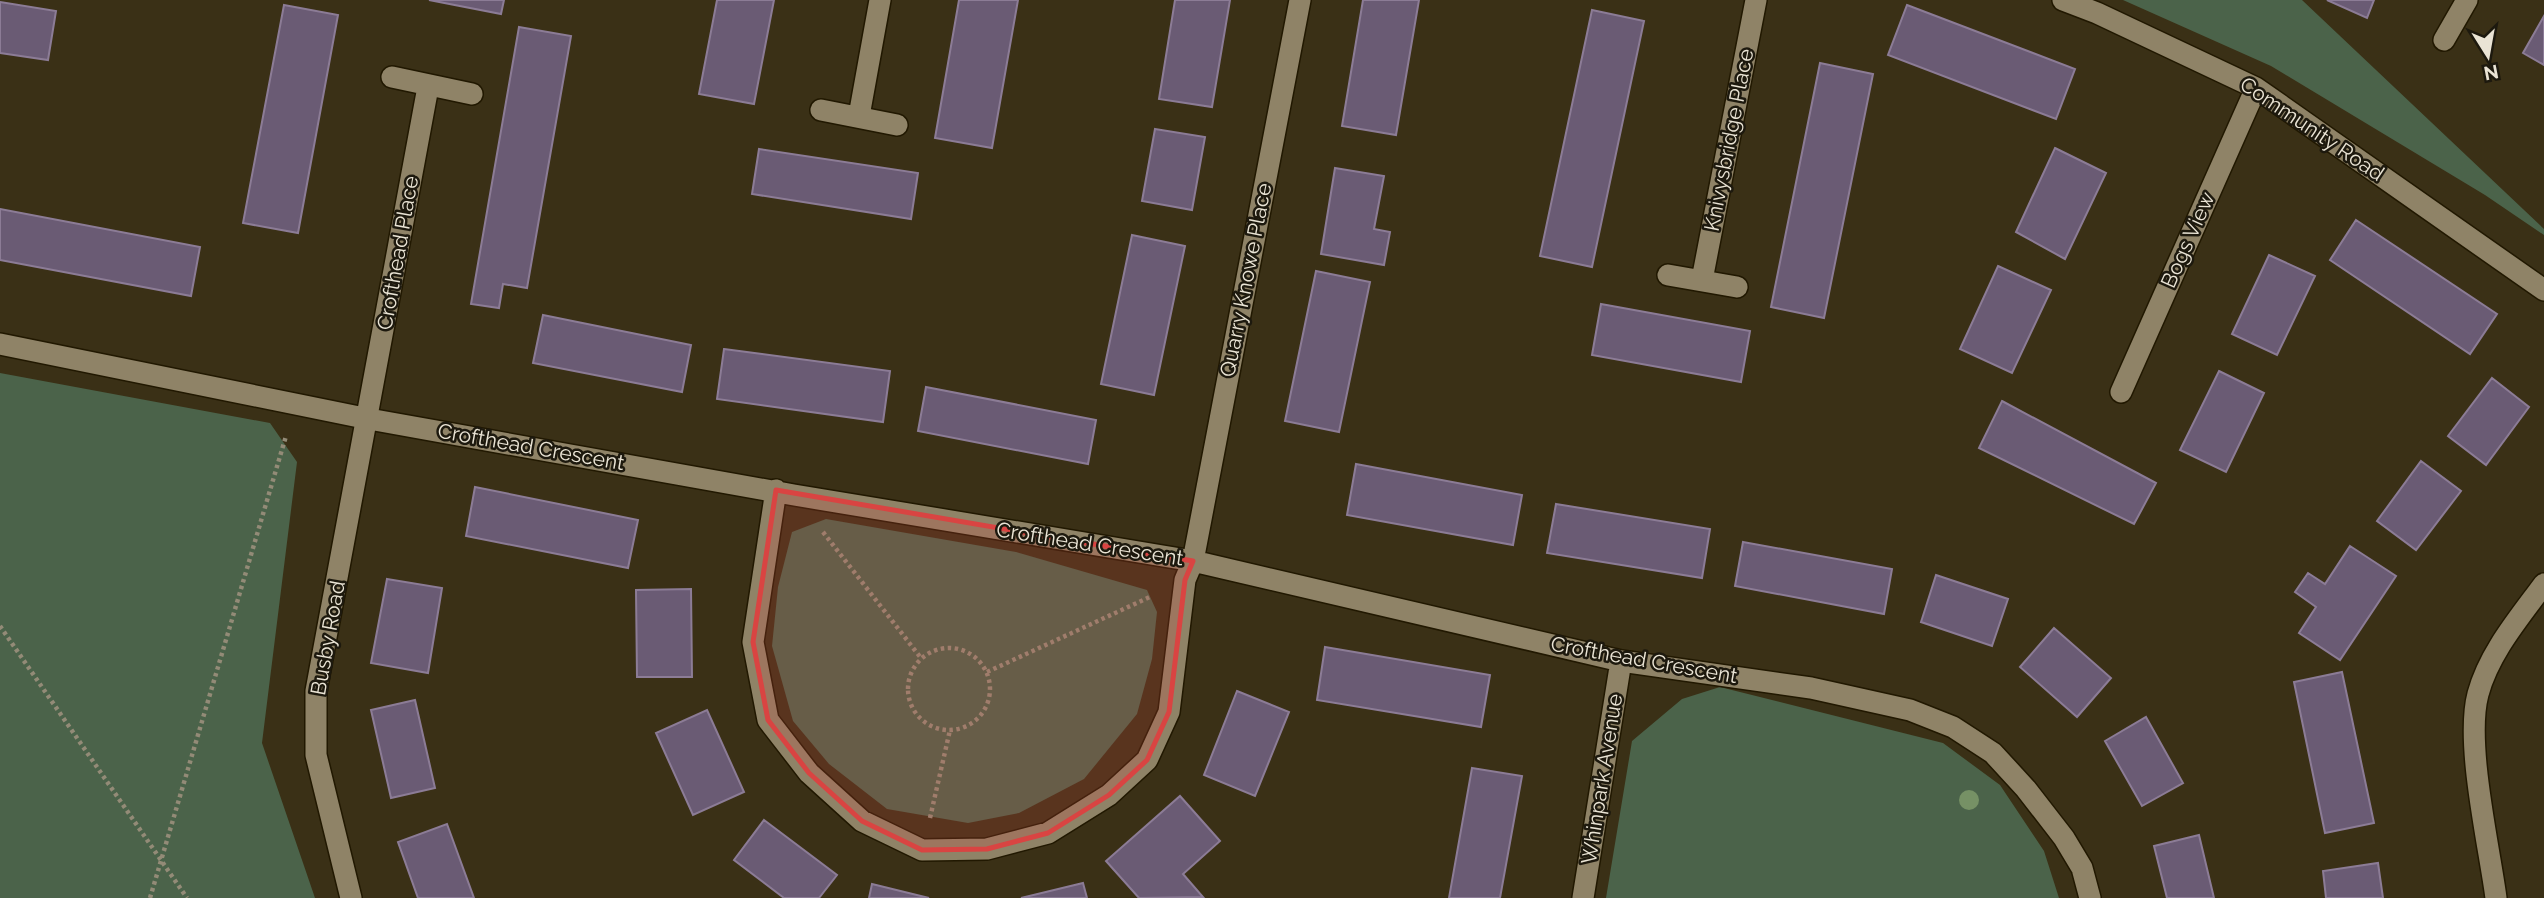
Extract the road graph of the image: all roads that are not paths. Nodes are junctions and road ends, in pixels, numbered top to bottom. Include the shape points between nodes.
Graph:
1 (880, 0) edge
2 (1300, 0) edge
3 (1756, 0) edge
4 (2063, 0) edge
5 (2467, 0) edge
6 (2444, 40) dead end
7 (392, 77) dead end
8 (428, 87) junction
9 (2256, 88) junction
10 (472, 94) dead end
11 (821, 110) dead end
12 (859, 116) junction
13 (897, 125) dead end
14 (1668, 275) dead end
15 (1702, 280) junction
16 (1737, 287) dead end
17 (2544, 290) edge
18 (0, 344) edge
19 (2121, 392) dead end
20 (369, 418) junction
21 (785, 493) junction
22 (1189, 571) junction
23 (2544, 584) edge
24 (1621, 661) junction
25 (351, 898) edge
26 (1583, 898) edge
27 (2090, 898) edge
28 (2496, 898) edge

1 - 12 street
2 - 22 street, Quarry Knowe Place
3 - 15 street, Knivysbridge Place
4 - 9 street, Community Road
5 - 6 street
7 - 8 street
8 - 10 street
8 - 20 street, Crofthead Place
9 - 17 street, Community Road
9 - 19 street, Bogs View
11 - 12 street
12 - 13 street
14 - 15 street
15 - 16 street
18 - 20 street, Crofthead Crescent
20 - 21 street, Crofthead Crescent
20 - 25 street, Busby Road via 316,691 316,755
21 - 22 street, Crofthead Crescent
21 - 22 street, Quarry Knowe Place via 753,642 768,720 809,773 862,821 922,850 987,849 1048,833 1109,795 1147,760 1169,712
22 - 24 street, Crofthead Crescent
23 - 28 street via 2500,643 2478,695 2474,750
24 - 26 street, Whinpark Avenue
24 - 27 street, Crofthead Crescent via 1811,688 1910,710 1952,727 1993,753 2045,812 2082,868

